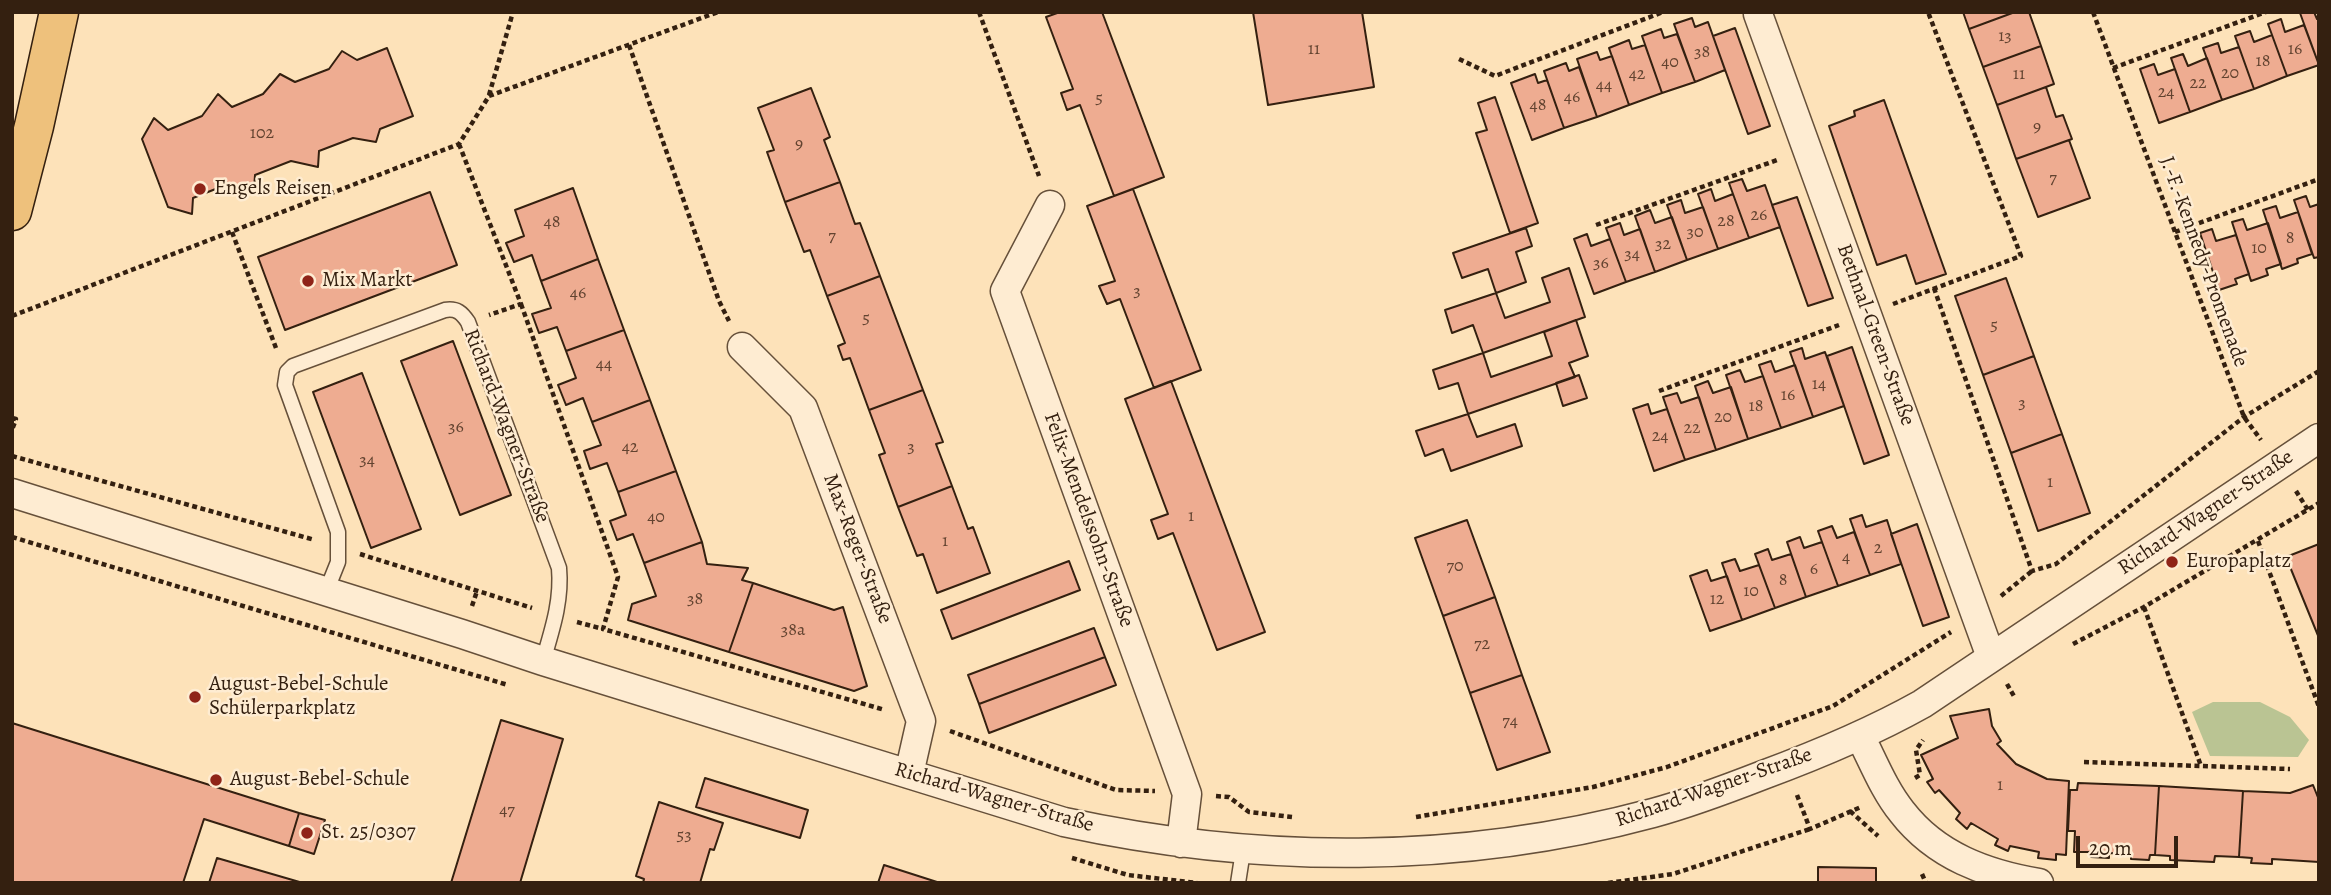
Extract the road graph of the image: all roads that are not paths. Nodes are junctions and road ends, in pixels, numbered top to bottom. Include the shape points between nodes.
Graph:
1 (59, 12) edge
2 (1758, 13) edge
3 (1050, 205) road end
4 (12, 211) edge
5 (742, 347) road end
6 (2319, 438) edge
7 (12, 493) edge
8 (326, 592) junction
9 (1991, 657) junction
10 (543, 661) junction
11 (1860, 736) junction
12 (909, 774) junction
13 (1181, 843) junction
14 (1243, 851) junction
15 (1238, 883) edge
16 (2039, 883) edge

1 - 4 main road
2 - 9 street, Bethnal-Green-Straße
3 - 13 street, Felix-Mendelssohn-Straße via 1005,291 1187,794
5 - 12 street, Max-Reger-Straße via 803,408 921,721
6 - 9 street, Richard-Wagner-Straße
7 - 8 street, Richard-Wagner-Straße
8 - 10 street, Richard-Wagner-Straße
8 - 10 lane, Richard-Wagner-Straße via 338,562 335,519 285,385 286,375 293,366 453,309 468,322 559,568 561,587
9 - 11 street, Richard-Wagner-Straße via 1923,704
10 - 12 street, Richard-Wagner-Straße
11 - 14 street, Richard-Wagner-Straße via 1726,789 1594,827 1433,850
11 - 16 street via 1901,811 1932,842 1978,868
12 - 13 street, Richard-Wagner-Straße via 1064,822
13 - 14 street, Richard-Wagner-Straße
14 - 15 lane

